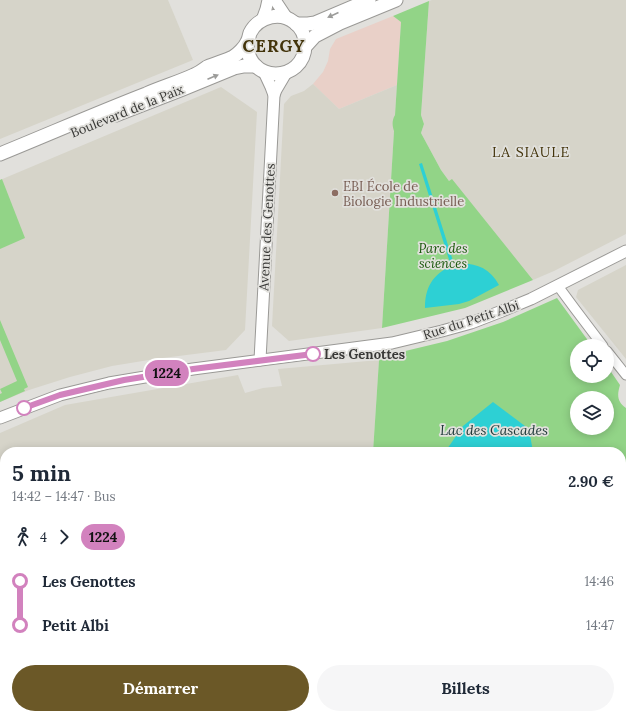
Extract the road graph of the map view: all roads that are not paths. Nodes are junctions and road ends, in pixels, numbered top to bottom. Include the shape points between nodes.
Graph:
1 (268, 0) edge
2 (275, 0) edge
3 (369, 0) edge
4 (396, 0) edge
5 (262, 20) junction
6 (292, 21) junction
7 (247, 42) junction
8 (305, 47) junction
9 (260, 69) junction
10 (286, 72) junction
11 (274, 95) junction
12 (0, 154) edge
13 (0, 163) edge
14 (626, 251) edge
15 (558, 286) junction
16 (598, 339) edge
17 (260, 360) junction
18 (614, 360) edge
19 (626, 375) edge
20 (0, 418) edge

1 - 5 street
2 - 6 street
3 -> 6 main road via 315,23
4 - 8 main road via 340,23 315,36
5 - 6 main road via 280,16
5 - 7 main road via 252,29
6 - 8 main road via 303,33
7 - 9 main road via 249,55
7 - 12 main road, Boulevard de la Paix via 234,56 195,75
8 - 10 main road via 299,63
9 - 10 main road via 277,74
9 - 11 street, Avenue des Genottes
13 -> 9 main road, Boulevard de la Paix via 234,68 244,66
10 - 11 street, Avenue des Genottes
11 - 17 street, Avenue des Genottes
14 - 15 street, Rue du Petit Albi
15 - 16 street
15 - 17 street, Rue du Petit Albi via 496,314 392,343
17 - 20 street, Rue du Petit Albi via 109,383 60,395
18 - 19 street

